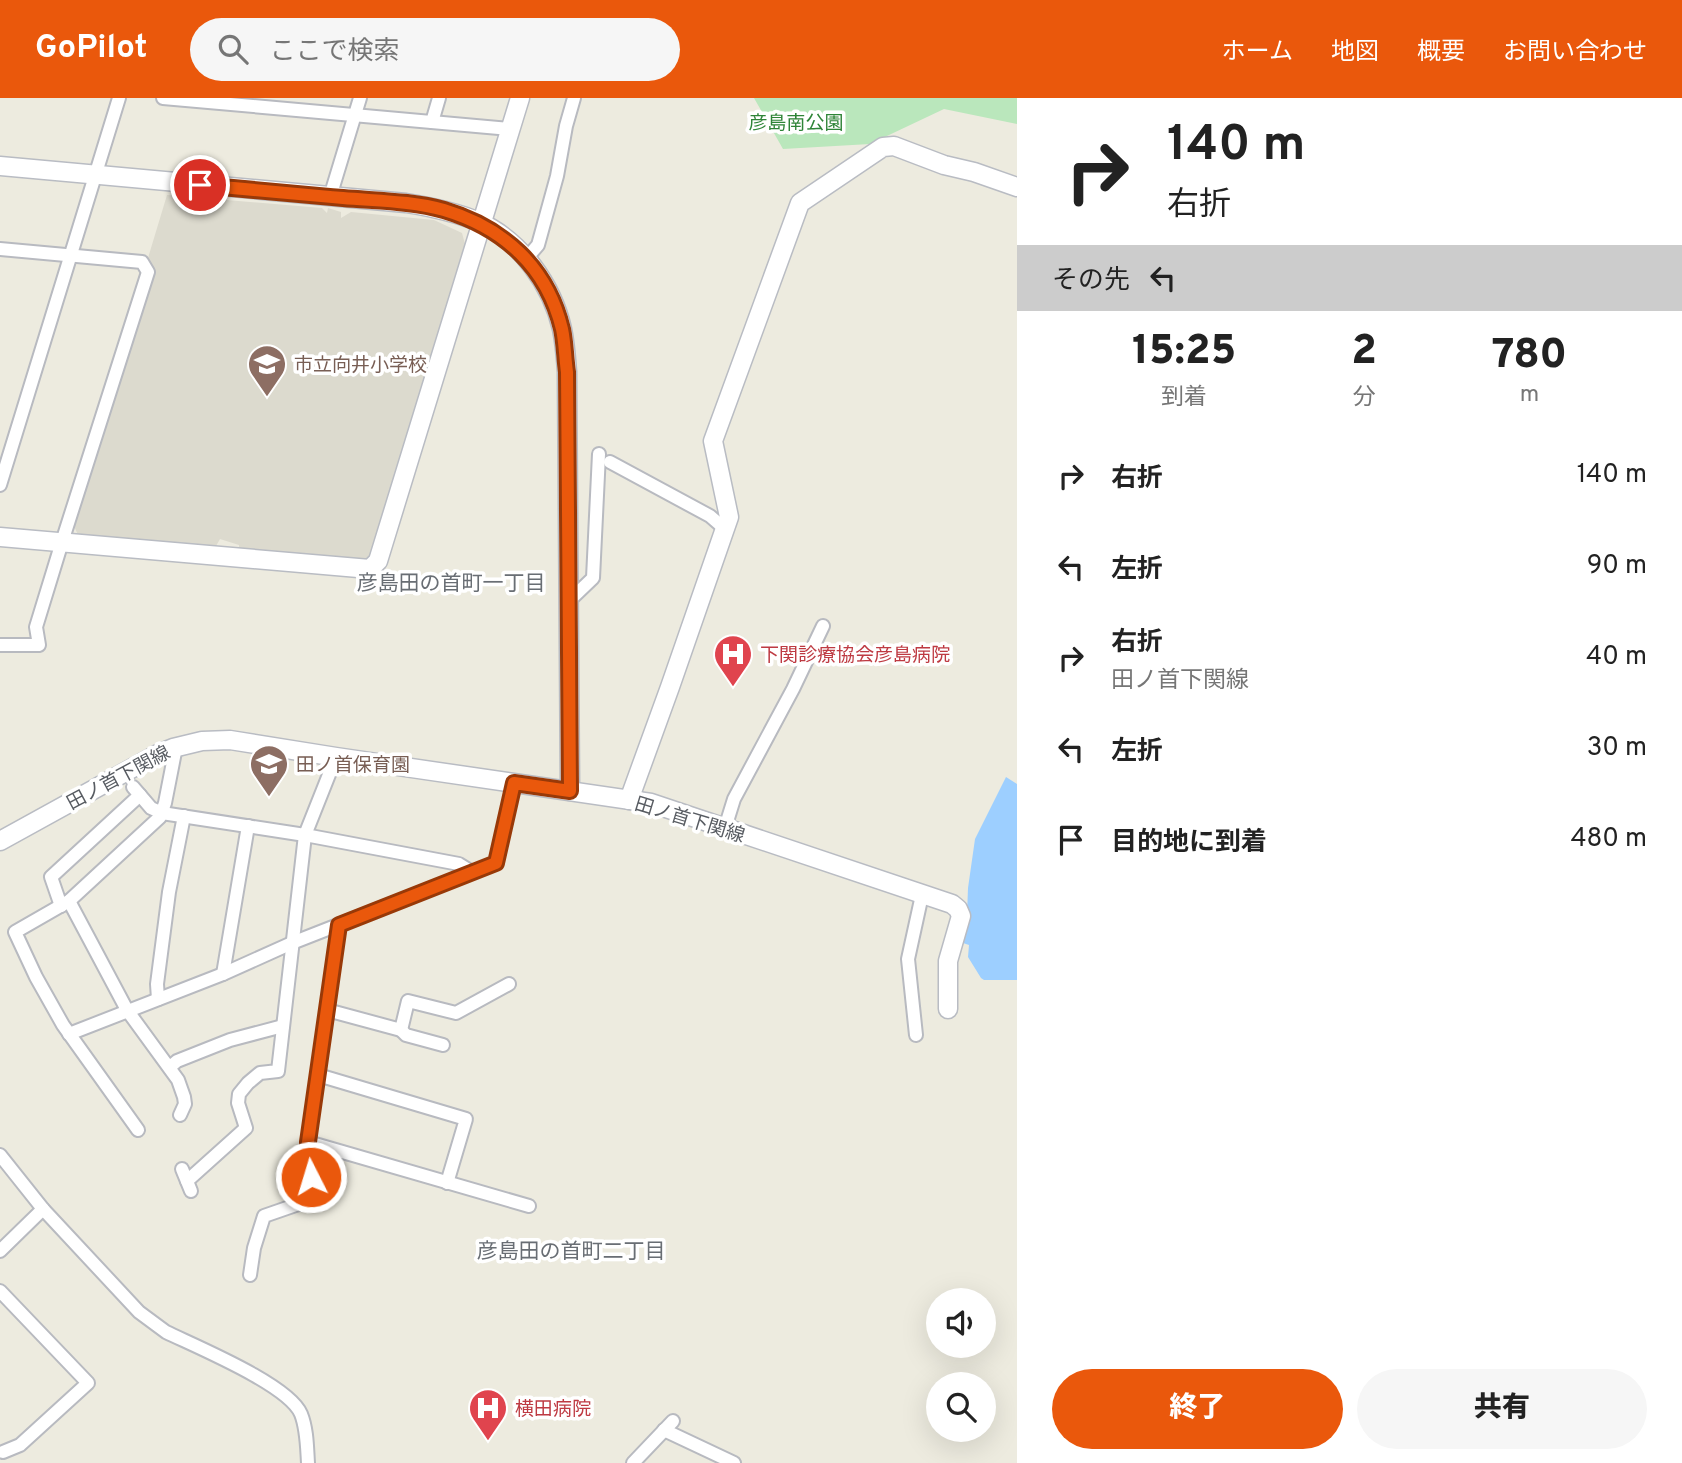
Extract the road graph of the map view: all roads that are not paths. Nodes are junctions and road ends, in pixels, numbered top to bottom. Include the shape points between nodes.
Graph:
1 (119, 98) edge
2 (163, 98) edge
3 (360, 98) edge
4 (439, 98) edge
5 (520, 98) edge
6 (573, 98) edge
7 (200, 100) edge
8 (279, 103) edge
9 (355, 115) junction
10 (432, 122) junction
11 (510, 129) junction
12 (0, 166) edge
13 (95, 175) junction
14 (1017, 187) edge
15 (330, 197) junction
16 (481, 224) junction
17 (0, 249) edge
18 (70, 255) junction
19 (526, 259) junction
20 (0, 485) edge
21 (725, 529) junction
22 (0, 537) edge
23 (62, 542) junction
24 (569, 601) junction
25 (823, 626) dead end
26 (0, 645) edge
27 (176, 747) junction
28 (336, 757) junction
29 (514, 783) junction
30 (570, 791) junction
31 (629, 800) junction
32 (162, 813) junction
33 (184, 816) junction
34 (248, 826) junction
35 (725, 828) junction
36 (305, 835) junction
37 (0, 841) edge
38 (472, 872) junction
39 (922, 895) junction
40 (65, 904) junction
41 (339, 925) junction
42 (292, 943) junction
43 (223, 974) junction
44 (509, 984) dead end
45 (158, 999) junction
46 (127, 1010) junction
47 (327, 1010) junction
48 (948, 1010) dead end
49 (283, 1026) junction
50 (401, 1030) junction
51 (69, 1034) junction
52 (916, 1035) dead end
53 (443, 1045) dead end
54 (170, 1067) junction
55 (318, 1074) junction
56 (180, 1115) dead end
57 (138, 1130) dead end
58 (308, 1142) junction
59 (0, 1155) edge
60 (182, 1168) dead end
61 (447, 1183) junction
62 (529, 1206) dead end
63 (43, 1209) junction
64 (0, 1251) edge
65 (250, 1275) dead end
66 (0, 1291) edge
67 (3, 1453) edge
68 (308, 1463) edge
69 (634, 1463) edge
70 (734, 1463) edge

1 - 13 street
2 - 7 street
3 - 9 street
4 - 10 street
5 - 11 street
6 - 19 street via 538,245
7 - 8 street
8 - 9 street
9 - 10 street
9 - 15 street
10 - 11 street
11 - 16 street
12 - 13 street
13 - 15 street
13 - 18 street
14 - 21 street via 894,146 883,147 800,203 713,441 729,517
15 - 16 street via 428,207
16 - 19 street
16 - 23 street via 378,561 370,569
17 - 18 street
18 - 20 street
18 - 23 street via 142,262 148,272
19 - 24 street via 555,304 562,331 567,372
21 - 24 street via 710,516 604,458 593,578
21 - 31 street
22 - 23 street
23 - 26 street via 36,628 39,645
24 - 30 street
25 - 35 street via 734,799
27 - 28 street, 田ノ首下関線 via 230,740
27 - 32 street
27 - 37 street, 田ノ首下関線
28 - 29 street, 田ノ首下関線
28 - 36 street
29 - 30 street, 田ノ首下関線
29 - 38 street via 496,863
30 - 31 street, 田ノ首下関線
31 - 35 street, 田ノ首下関線
32 - 33 street
32 - 40 street
32 - 40 street via 136,791 51,877
33 - 34 street
33 - 45 street via 169,892
34 - 36 street
34 - 43 street
35 - 39 street, 田ノ首下関線
36 - 38 street via 459,864
36 - 42 street
38 - 41 street
39 - 48 street, 田ノ首下関線 via 952,904 961,916 948,961
39 - 52 street via 908,959
40 - 46 street
40 - 51 street via 15,932
41 - 42 street
41 - 47 street
42 - 43 street
42 - 49 street
43 - 45 street
44 - 50 street via 456,1013 408,1001
45 - 46 street
46 - 51 street
46 - 54 street
47 - 50 street
47 - 55 street
49 - 54 street via 230,1040
49 - 60 street via 278,1071 260,1073 239,1094 246,1128 189,1186
50 - 53 street
51 - 57 street
54 - 56 street via 183,1091 185,1104
55 - 58 street
55 - 61 street via 466,1119
58 - 61 street
58 - 65 street via 313,1199 264,1216
59 - 63 street
61 - 62 street
63 - 64 street
63 - 68 street via 153,1324 266,1382 295,1403 301,1414
66 - 67 street via 88,1383 20,1445
69 - 70 street via 669,1426

